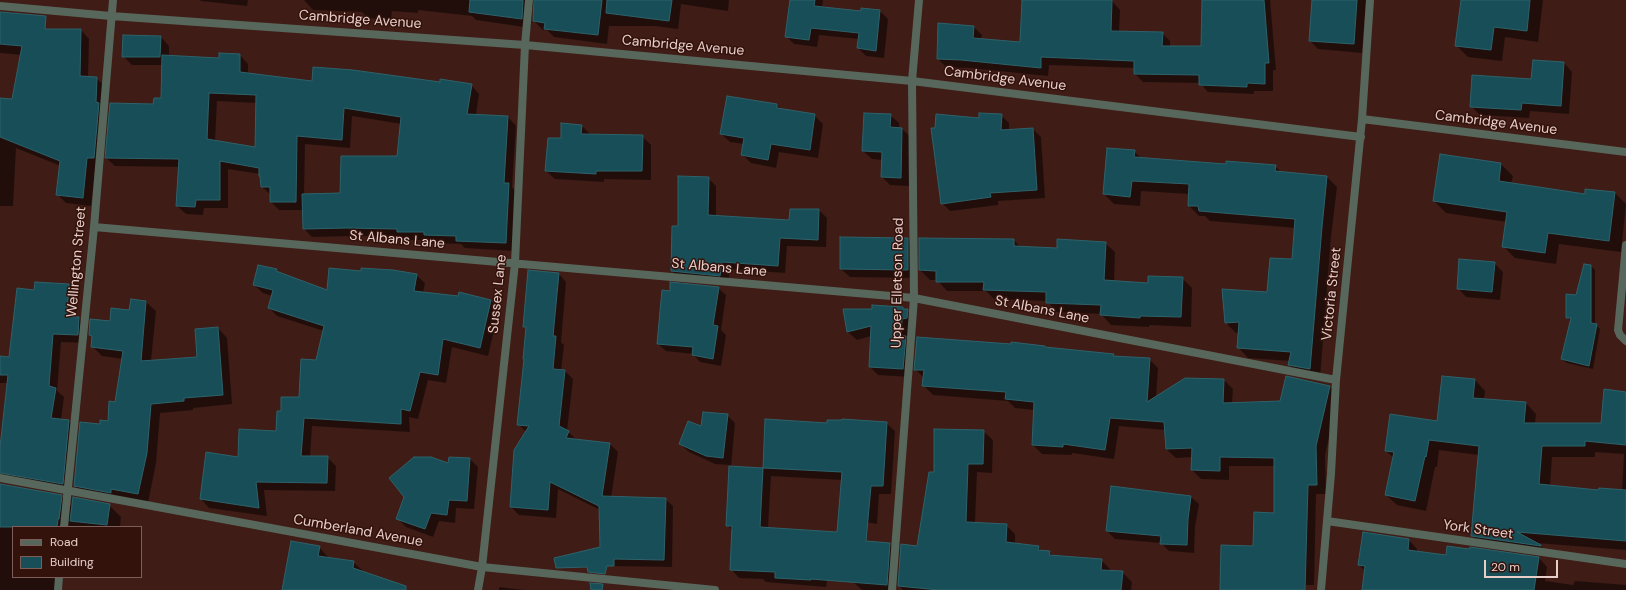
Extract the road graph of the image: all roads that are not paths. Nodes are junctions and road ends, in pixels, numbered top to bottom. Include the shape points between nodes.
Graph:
1 (113, 0) edge
2 (529, 0) edge
3 (918, 0) edge
4 (1370, 0) edge
5 (0, 6) edge
6 (111, 16) junction
7 (526, 45) junction
8 (912, 81) junction
9 (1362, 119) junction
10 (1361, 137) junction
11 (1626, 152) edge
12 (94, 227) junction
13 (1626, 245) edge
14 (515, 263) junction
15 (914, 298) junction
16 (1626, 341) edge
17 (1336, 380) junction
18 (0, 478) edge
19 (67, 492) junction
20 (1327, 521) junction
21 (64, 526) edge
22 (1626, 564) edge
23 (482, 567) junction
24 (59, 578) edge
25 (58, 590) edge
26 (478, 590) edge
27 (715, 590) edge
28 (892, 590) edge
29 (1321, 590) edge

1 - 6 street, Wellington Street
2 - 7 street, Sussex Lane
3 - 8 street, Upper Elletson Road
4 - 9 street, Victoria Street
5 - 6 street, Cambridge Avenue
6 - 7 street, Cambridge Avenue
6 - 12 street, Wellington Street
7 - 8 street, Cambridge Avenue
7 - 14 street, Sussex Lane
8 - 10 street, Cambridge Avenue
8 - 15 street, Upper Elletson Road
9 - 10 street, Victoria Street
9 - 11 street, Cambridge Avenue
10 - 17 street, Victoria Street
12 - 14 street, St Albans Lane
12 - 19 street, Wellington Street
13 - 16 street via 1618,330
14 - 15 street, St Albans Lane
14 - 23 street, Sussex Lane
15 - 17 street, St Albans Lane
15 - 28 street, Upper Elletson Road
17 - 20 street, Victoria Street
18 - 19 street, Cumberland Avenue
19 - 21 street, Wellington Street
19 - 23 street, Cumberland Avenue
20 - 22 street, York Street
20 - 29 street, Victoria Street
23 - 26 street, Sussex Lane
23 - 27 street, Cumberland Avenue
24 - 25 street

